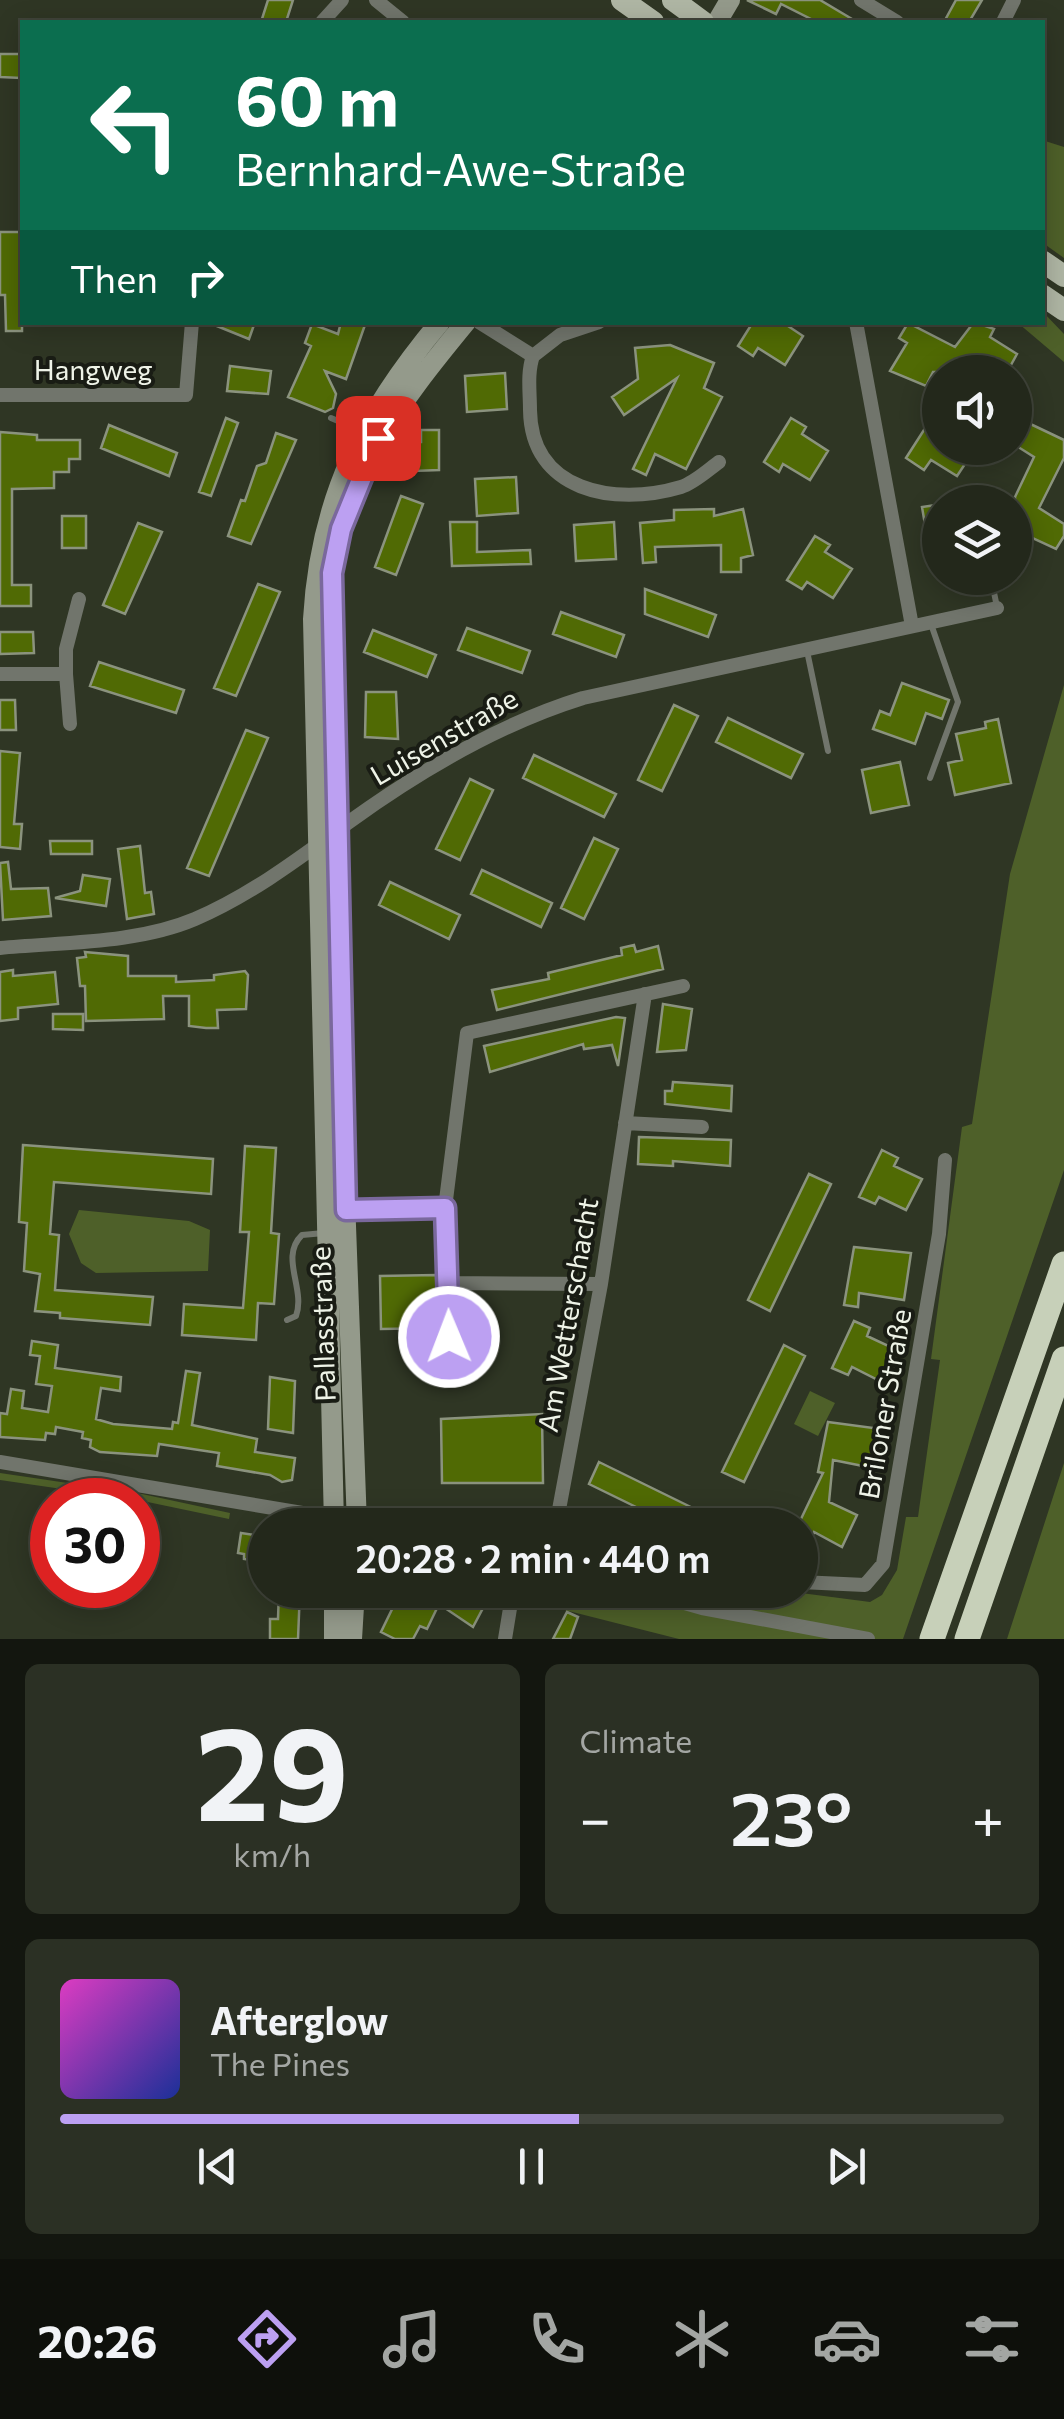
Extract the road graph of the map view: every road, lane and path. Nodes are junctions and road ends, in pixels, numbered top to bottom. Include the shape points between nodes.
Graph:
1 (342, 0) edge
2 (376, 0) edge
3 (622, 0) edge
4 (673, 0) edge
5 (861, 0) edge
6 (697, 15) edge
7 (324, 20) edge
8 (401, 20) edge
9 (649, 20) edge
10 (893, 20) edge
11 (192, 325) edge
12 (438, 325) edge
13 (464, 325) edge
14 (484, 325) edge
15 (590, 325) edge
16 (857, 325) edge
17 (534, 356) junction
18 (0, 395) edge
19 (331, 418) dead end
20 (370, 435) junction
21 (719, 462) dead end
22 (995, 595) edge
23 (79, 599) dead end
24 (997, 608) joint
25 (930, 622) junction
26 (912, 626) junction
27 (807, 650) junction
28 (0, 674) edge
29 (66, 674) junction
30 (70, 724) dead end
31 (828, 751) dead end
32 (930, 778) dead end
33 (336, 832) junction
34 (319, 846) junction
35 (0, 948) edge
36 (683, 986) dead end
37 (644, 994) junction
38 (625, 1124) junction
39 (702, 1127) dead end
40 (945, 1160) dead end
41 (445, 1208) junction
42 (337, 1210) junction
43 (329, 1233) junction
44 (1064, 1264) edge
45 (448, 1283) junction
46 (601, 1284) junction
47 (287, 1320) dead end
48 (1064, 1360) edge
49 (450, 1376) dead end
50 (0, 1462) edge
51 (256, 1508) edge
52 (334, 1508) edge
53 (362, 1508) edge
54 (559, 1508) edge
55 (818, 1583) edge
56 (334, 1608) edge
57 (354, 1608) edge
58 (510, 1608) edge
59 (702, 1608) edge
60 (334, 1639) edge
61 (352, 1639) edge
62 (504, 1639) edge
63 (868, 1639) edge
64 (932, 1639) edge
65 (967, 1639) edge

1 - 7 street
2 - 8 street
3 - 9 main road
4 - 6 main road
5 - 10 street
11 - 18 street, Hangweg via 186,395
12 - 20 main road, Pallasstraße via 385,392
13 - 20 main road, Pallasstraße
14 - 17 street
15 - 17 street via 560,335
16 - 26 street
17 - 21 street via 530,434 537,454 573,484 625,493 683,487
19 - 20 lane
20 - 33 main road, Pallasstraße via 332,573
20 - 34 main road, Pallasstraße via 323,529 316,572
22 - 24 lane
23 - 29 street
24 - 25 street, Luisenstraße
25 - 26 street, Luisenstraße
25 - 32 lane via 958,702
26 - 27 street, Luisenstraße
27 - 31 lane
27 - 33 street, Luisenstraße via 533,713
28 - 29 street
29 - 30 street
33 - 34 street, Luisenstraße
33 - 42 main road, Pallasstraße
34 - 35 street, Luisenstraße via 171,927
34 - 42 main road, Pallasstraße
36 - 37 street
37 - 38 street, Am Wetterschacht
37 - 41 street via 467,1033
38 - 39 street
38 - 46 street, Am Wetterschacht
40 - 55 street, Briloner Straße via 940,1234 883,1564 865,1585
41 - 42 street
41 - 45 street
42 - 43 main road, Pallasstraße
42 - 53 main road, Pallasstraße
43 - 47 lane via 302,1235 293,1243 301,1302
43 - 52 main road, Pallasstraße
44 - 64 highway
45 - 46 street
45 - 49 street
46 - 54 street, Am Wetterschacht
48 - 65 highway
50 - 51 street
56 - 60 main road
57 - 61 main road
58 - 62 street
59 - 63 street

